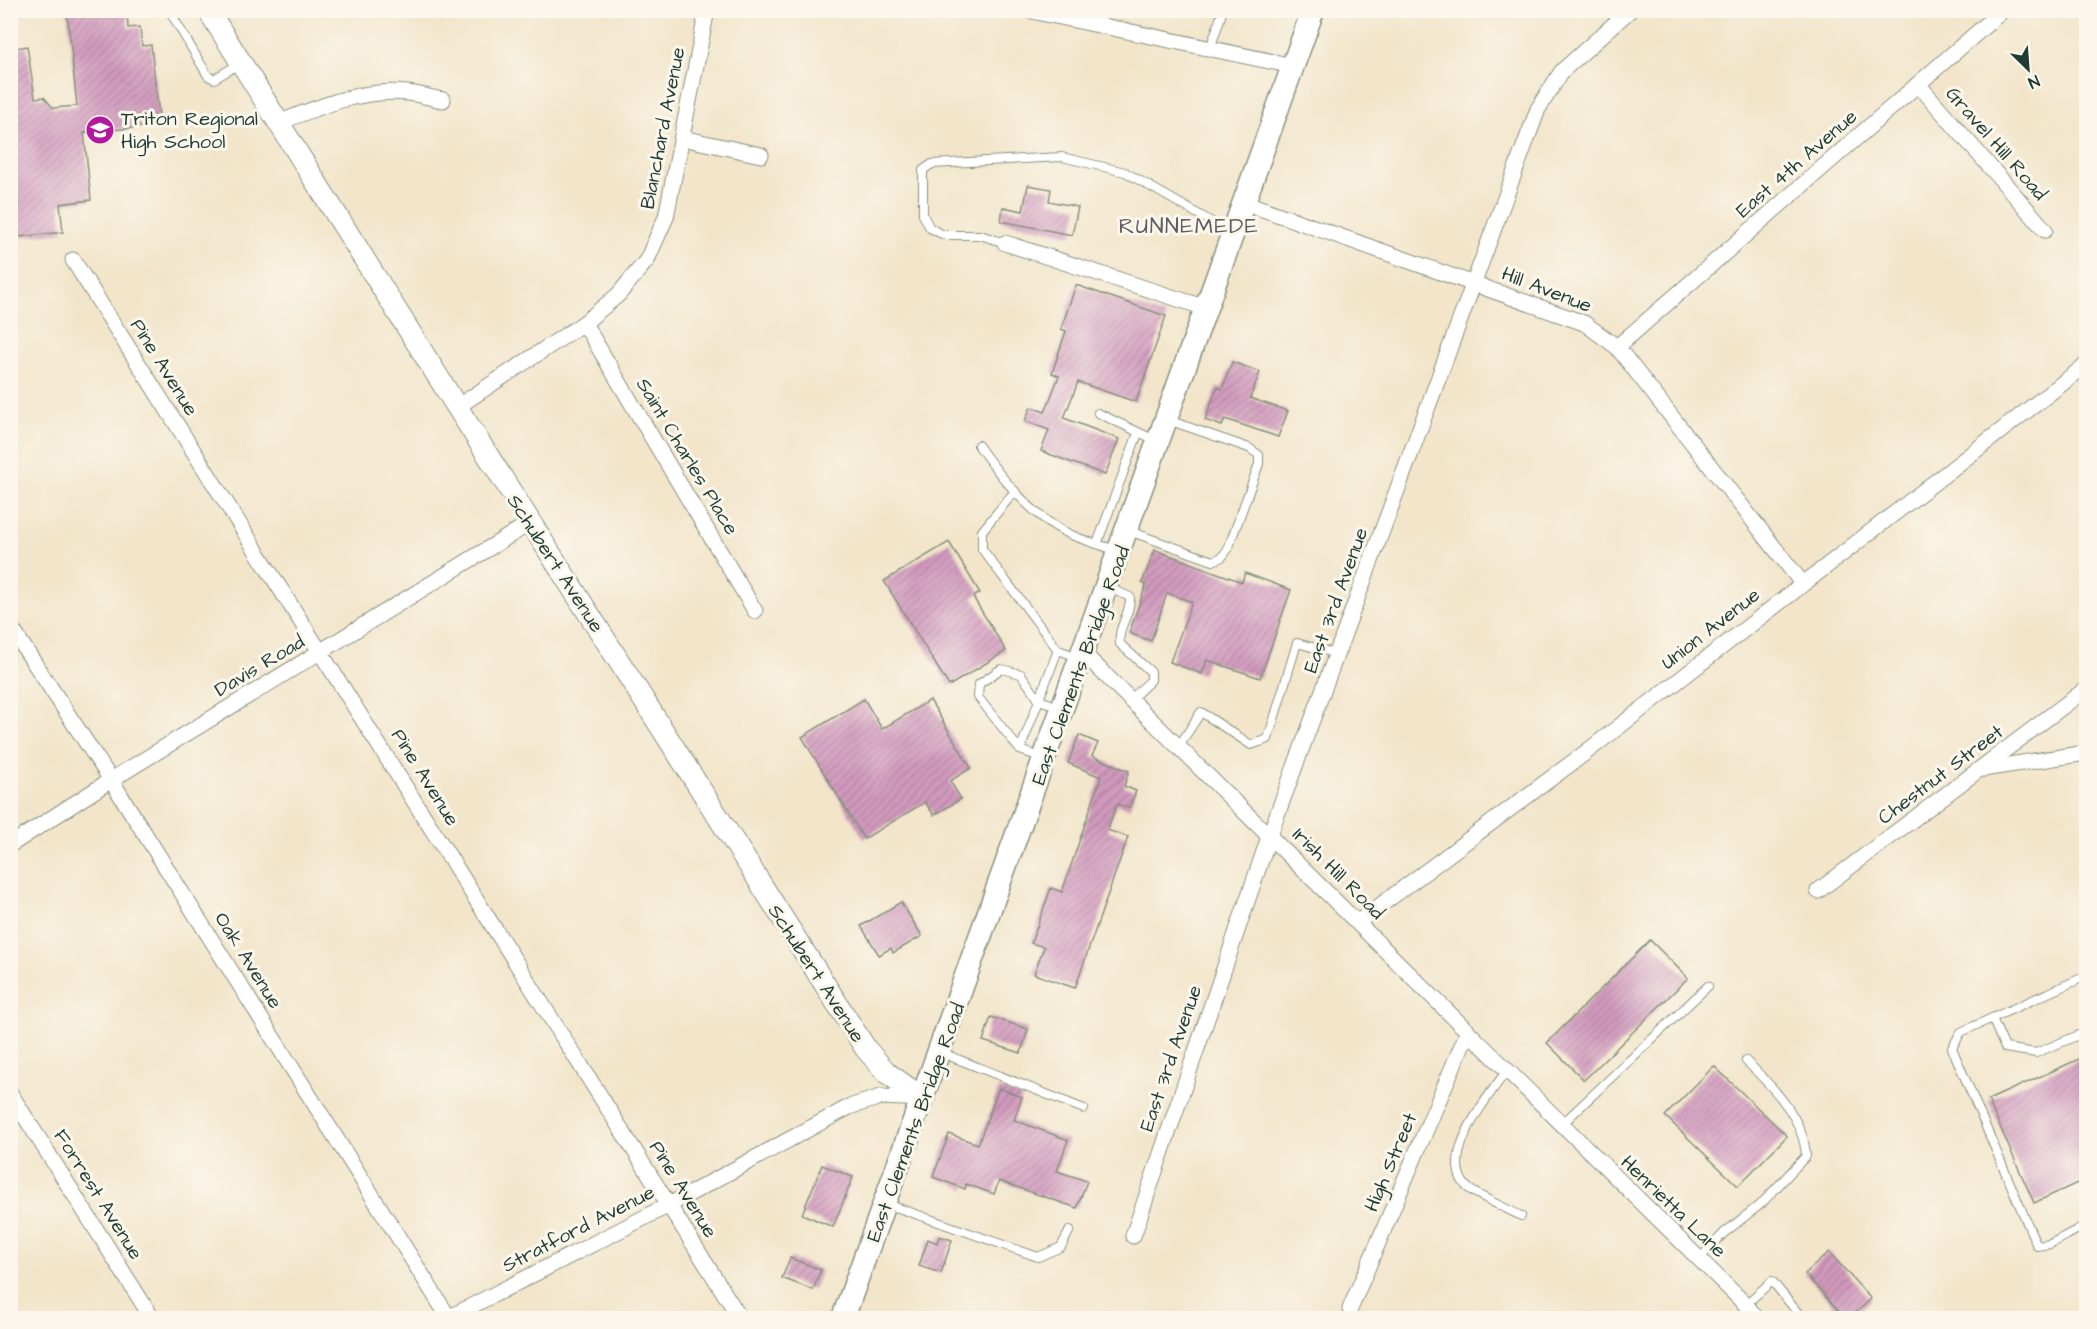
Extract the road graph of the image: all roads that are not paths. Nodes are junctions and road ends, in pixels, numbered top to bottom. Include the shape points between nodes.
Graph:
1 (169, 10) edge
2 (208, 10) edge
3 (706, 10) edge
4 (1027, 10) edge
5 (1223, 10) edge
6 (1313, 10) edge
7 (1630, 10) edge
8 (2003, 10) edge
9 (1210, 49) junction
10 (240, 63) junction
11 (1293, 66) junction
12 (1918, 84) junction
13 (443, 100) dead end
14 (278, 123) junction
15 (682, 138) junction
16 (761, 155) dead end
17 (1243, 202) junction
18 (2045, 230) dead end
19 (1232, 233) junction
20 (1005, 243) joint
21 (73, 260) dead end
22 (1474, 284) junction
23 (1206, 308) junction
24 (584, 323) junction
25 (1617, 347) junction
26 (2086, 365) edge
27 (457, 408) junction
28 (1098, 413) dead end
29 (1167, 420) junction
30 (1149, 437) junction
31 (978, 445) dead end
32 (1015, 491) junction
33 (530, 523) junction
34 (1124, 541) junction
35 (1097, 544) junction
36 (1802, 583) junction
37 (1108, 587) junction
38 (755, 611) dead end
39 (10, 626) edge
40 (1059, 650) junction
41 (320, 652) junction
42 (1338, 654) junction
43 (1083, 656) junction
44 (2086, 689) edge
45 (1131, 699) junction
46 (1039, 700) junction
47 (1065, 708) junction
48 (1179, 746) junction
49 (1020, 750) junction
50 (2086, 753) edge
51 (1046, 759) junction
52 (1981, 769) junction
53 (111, 780) junction
54 (1270, 834) junction
55 (10, 845) edge
56 (1818, 891) dead end
57 (1358, 922) junction
58 (2086, 976) edge
59 (1708, 986) dead end
60 (1992, 1018) junction
61 (1467, 1031) junction
62 (2086, 1032) edge
63 (940, 1053) junction
64 (1746, 1061) dead end
65 (1507, 1070) junction
66 (10, 1093) edge
67 (924, 1099) junction
68 (1084, 1109) dead end
69 (1562, 1125) junction
70 (885, 1204) junction
71 (669, 1205) junction
72 (1521, 1216) dead end
73 (2086, 1225) edge
74 (1070, 1230) dead end
75 (1133, 1236) dead end
76 (1699, 1259) junction
77 (1745, 1305) junction
78 (1350, 1309) dead end
79 (152, 1318) edge
80 (448, 1318) edge
81 (740, 1318) edge
82 (843, 1318) edge
83 (1756, 1318) edge
84 (1802, 1318) edge

1 - 10 lane via 208,76 214,79
2 - 10 street, Schubert Avenue
3 - 15 street, Blanchard Avenue
4 - 9 street
5 - 9 lane
6 - 11 main road, East Clements Bridge Road
7 - 22 street, East 3rd Avenue via 1574,59 1549,89 1538,109
8 - 12 street, East 4th Avenue
9 - 11 street
10 - 14 street, Schubert Avenue
11 - 17 main road, East Clements Bridge Road
12 - 18 street, Gravel Hill Road
12 - 25 street, East 4th Avenue
13 - 14 street via 406,93 368,94
14 - 27 street, Schubert Avenue
15 - 16 street
15 - 24 street, Blanchard Avenue via 666,217 647,260 618,295
17 - 19 main road, East Clements Bridge Road
17 - 22 street, Hill Avenue
19 - 20 lane via 1125,172 1062,157 932,164 923,170 923,214 930,228 944,235 980,235
19 - 23 main road, East Clements Bridge Road
20 - 23 street
21 - 41 street, Pine Avenue
22 - 25 street, Hill Avenue via 1584,323
22 - 42 street, East 3rd Avenue
23 - 29 main road, East Clements Bridge Road
24 - 27 street, Blanchard Avenue
24 - 38 street, Saint Charles Place
25 - 36 street, Hill Avenue
26 - 36 street, Union Avenue
27 - 33 street, Schubert Avenue
28 - 30 lane
29 - 30 main road, East Clements Bridge Road
29 - 34 lane via 1249,448 1259,455 1259,464 1222,556 1213,561
30 - 34 main road, East Clements Bridge Road
30 - 35 lane
31 - 32 lane
32 - 35 lane via 1065,533
32 - 40 lane via 982,531 982,549
33 - 41 street, Davis Road
33 - 67 street, Schubert Avenue via 866,1049 887,1073
34 - 35 lane
34 - 37 main road, East Clements Bridge Road
36 - 57 street, Union Avenue via 1585,753
37 - 43 main road, East Clements Bridge Road
37 - 45 lane via 1130,597 1131,606 1118,634 1120,644 1151,672 1151,680
39 - 53 street, Oak Avenue
40 - 43 lane
40 - 46 lane
41 - 53 street, Davis Road
41 - 71 street, Pine Avenue
42 - 48 lane via 1297,643 1268,739 1251,745 1201,712
42 - 54 street, East 3rd Avenue
43 - 45 street, Irish Hill Road
43 - 47 main road, East Clements Bridge Road
44 - 52 street, Chestnut Street
45 - 48 street, Irish Hill Road
46 - 47 lane
46 - 49 lane
46 - 49 lane via 1021,674 1001,669 979,684 978,696
47 - 51 main road, East Clements Bridge Road
48 - 54 street, Irish Hill Road
49 - 51 lane
50 - 52 street
51 - 63 main road, East Clements Bridge Road
52 - 56 street, Chestnut Street
53 - 55 street, Davis Road
53 - 80 street, Oak Avenue
54 - 57 street, Irish Hill Road
54 - 75 street, East 3rd Avenue
57 - 61 street, Irish Hill Road
58 - 60 lane
59 - 69 lane
60 - 62 lane via 2005,1048 2036,1053
60 - 73 lane via 1961,1032 1952,1048 2037,1246 2050,1244
61 - 65 street, Irish Hill Road
61 - 78 street, High Street
63 - 67 main road, East Clements Bridge Road
63 - 68 lane
64 - 76 lane via 1778,1091 1805,1141 1806,1156 1762,1203
65 - 69 street, Irish Hill Road
65 - 72 lane via 1465,1135 1457,1157 1460,1177 1469,1189
66 - 79 street, Forrest Avenue
67 - 70 main road, East Clements Bridge Road
67 - 71 street, Stratford Avenue via 881,1097 849,1107
69 - 76 street, Henrietta Lane
70 - 74 lane via 1038,1257 1061,1247
70 - 82 main road, East Clements Bridge Road
71 - 80 street, Stratford Avenue
71 - 81 street, Pine Avenue
76 - 77 street, Henrietta Lane
77 - 83 street, Henrietta Lane
77 - 84 lane via 1772,1281

